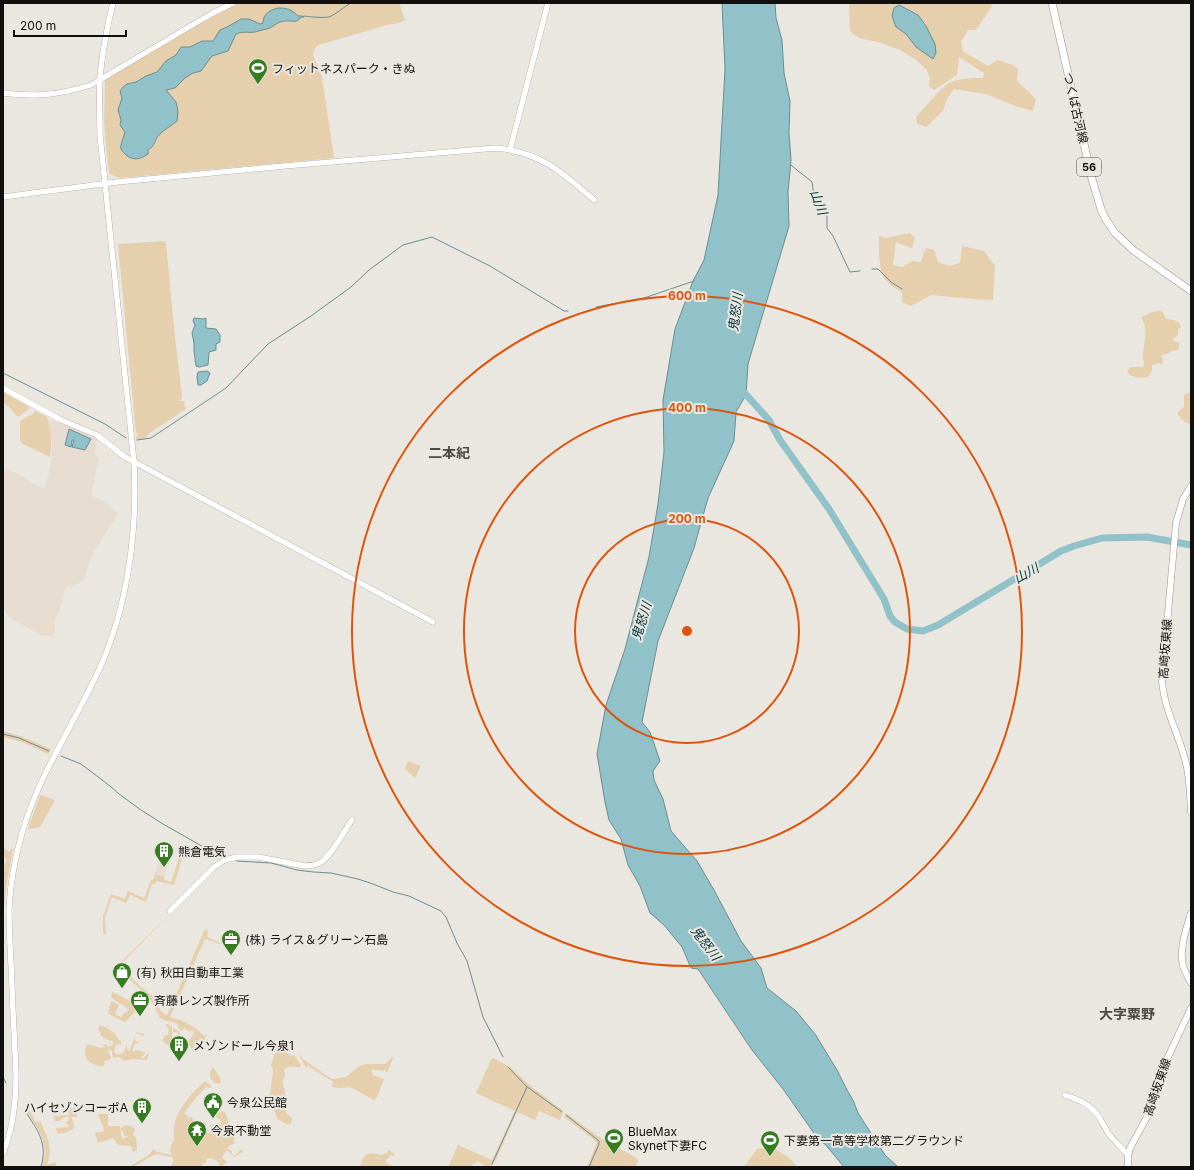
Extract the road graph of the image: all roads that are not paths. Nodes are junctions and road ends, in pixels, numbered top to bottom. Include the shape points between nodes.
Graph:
1 (113, 3) edge
2 (233, 3) edge
3 (548, 3) edge
4 (1052, 3) edge
5 (100, 80) junction
6 (3, 93) edge
7 (510, 150) junction
8 (104, 184) junction
9 (3, 197) edge
10 (594, 200) dead end
11 (1191, 291) edge
12 (3, 388) edge
13 (134, 462) junction
14 (1191, 486) edge
15 (433, 622) dead end
16 (1191, 812) edge
17 (352, 820) dead end
18 (170, 911) dead end
19 (1191, 913) edge
20 (1191, 983) edge
21 (1191, 1008) edge
22 (1065, 1095) dead end
23 (3, 1153) edge
24 (1128, 1155) junction
25 (1130, 1167) edge

1 - 5 street
2 - 5 street
3 - 7 street
4 - 11 main road, つくば古河線 / 56 via 1092,179 1105,218 1128,246
5 - 6 street via 78,89 54,94
5 - 8 street via 100,135
7 - 8 street via 496,148
7 - 10 street via 534,156 555,168
8 - 9 street
8 - 13 street
12 - 13 street via 58,419 97,435
13 - 15 street
13 - 23 street via 133,535 128,574 112,634 98,673 37,793 22,832 16,861 10,898 9,935 16,1090 11,1125
14 - 16 main road, 高崎坂東線 via 1183,499 1176,523 1162,681 1165,700 1186,766
17 - 18 street via 330,854 320,863 305,866 264,857 228,859 214,867
19 - 20 main road via 1182,955 1183,966
21 - 24 main road, 高崎坂東線 via 1170,1050 1149,1113
22 - 24 street via 1091,1106 1110,1136
24 - 25 main road, 高崎坂東線

